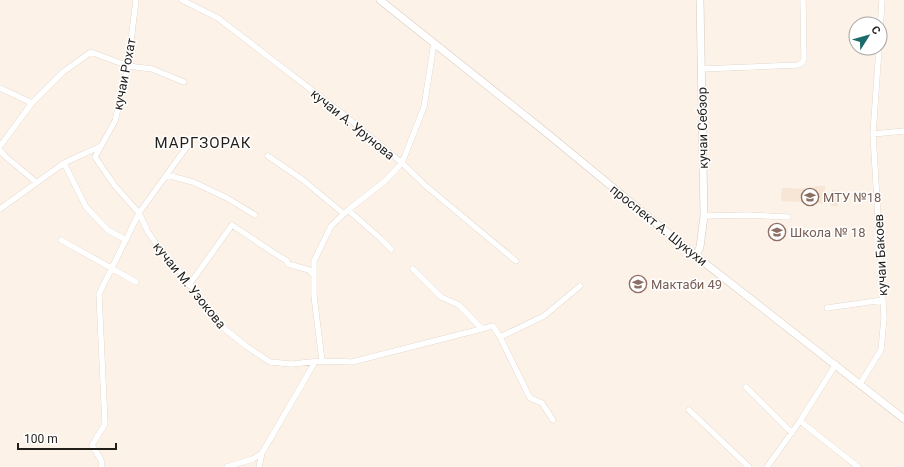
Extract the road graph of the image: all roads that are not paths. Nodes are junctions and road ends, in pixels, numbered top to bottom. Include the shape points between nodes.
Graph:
1 (136, 0) edge
2 (182, 0) edge
3 (380, 0) edge
4 (700, 0) edge
5 (803, 0) edge
6 (882, 0) edge
7 (881, 16) edge
8 (434, 43) junction
9 (878, 56) edge
10 (128, 66) junction
11 (701, 69) junction
12 (184, 82) dead end
13 (0, 88) edge
14 (32, 103) junction
15 (904, 131) edge
16 (873, 134) junction
17 (191, 141) dead end
18 (0, 146) edge
19 (102, 146) junction
20 (0, 150) edge
21 (98, 152) joint
22 (268, 156) dead end
23 (64, 163) junction
24 (402, 163) junction
25 (167, 175) junction
26 (36, 182) junction
27 (0, 209) edge
28 (346, 212) junction
29 (139, 213) junction
30 (255, 215) dead end
31 (704, 216) junction
32 (788, 217) dead end
33 (61, 240) dead end
34 (126, 240) junction
35 (391, 249) dead end
36 (696, 256) junction
37 (516, 260) dead end
38 (111, 269) junction
39 (413, 270) dead end
40 (314, 276) junction
41 (136, 282) dead end
42 (190, 285) junction
43 (580, 286) dead end
44 (883, 300) junction
45 (827, 308) dead end
46 (481, 328) junction
47 (500, 337) junction
48 (322, 361) junction
49 (315, 362) junction
50 (836, 364) junction
51 (860, 384) junction
52 (746, 387) dead end
53 (689, 410) dead end
54 (904, 419) edge
55 (553, 420) dead end
56 (800, 422) junction
57 (792, 433) junction
58 (262, 453) junction
59 (102, 467) edge
60 (227, 467) edge
61 (259, 467) edge
62 (749, 467) edge
63 (767, 467) edge
64 (858, 467) edge

1 - 10 street, кучаи Рохат
2 - 24 street, кучаи А. Урунова via 218,18
3 - 8 main road, проспект А. Шукухи
4 - 11 main road, кучаи Себзор
5 - 11 street via 802,63
6 - 7 street
8 - 24 street via 424,107
8 - 36 main road, проспект А. Шукухи
9 - 16 street, кучаи Бакоев
10 - 12 street via 152,69
10 - 14 street via 91,52 63,72
10 - 19 street, кучаи Рохат via 115,121
11 - 31 main road, кучаи Себзор
13 - 14 street
14 - 18 street
15 - 16 street
16 - 44 street, кучаи Бакоев
17 - 25 street
19 - 21 street, кучаи Рохат
19 - 23 street
20 - 26 street
21 - 29 street, кучаи М. Узокова via 95,157 115,186
22 - 28 street
23 - 26 street
23 - 34 street via 86,207 108,230
24 - 28 street via 385,181
24 - 37 street, кучаи А. Урунова
25 - 29 street
25 - 30 street via 193,182
26 - 27 street
28 - 35 street
28 - 40 street via 331,226 319,250 314,262
29 - 34 street
29 - 42 street, кучаи М. Узокова via 159,248
31 - 32 street
31 - 36 main road, кучаи Себзор via 700,247
33 - 38 street
34 - 38 street
36 - 50 main road, проспект А. Шукухи
38 - 41 street
38 - 59 street via 99,294 105,424 92,445
39 - 46 street via 441,297 460,305
40 - 42 street via 309,270 288,264 286,260 232,225
40 - 48 street
42 - 49 street, кучаи М. Узокова via 220,325 270,362
43 - 47 street via 544,316
44 - 45 street
44 - 51 street, кучаи Бакоев via 881,350
46 - 47 street via 493,326
46 - 48 street, кучаи М. Узокова via 352,362
47 - 55 street via 530,398 542,403
48 - 49 street, кучаи М. Узокова
49 - 58 street
50 - 51 main road, проспект А. Шукухи
50 - 56 street
51 - 54 main road, проспект А. Шукухи
52 - 57 street
53 - 62 street
56 - 57 street
56 - 64 street
57 - 63 street
58 - 60 street via 253,459
58 - 61 street

